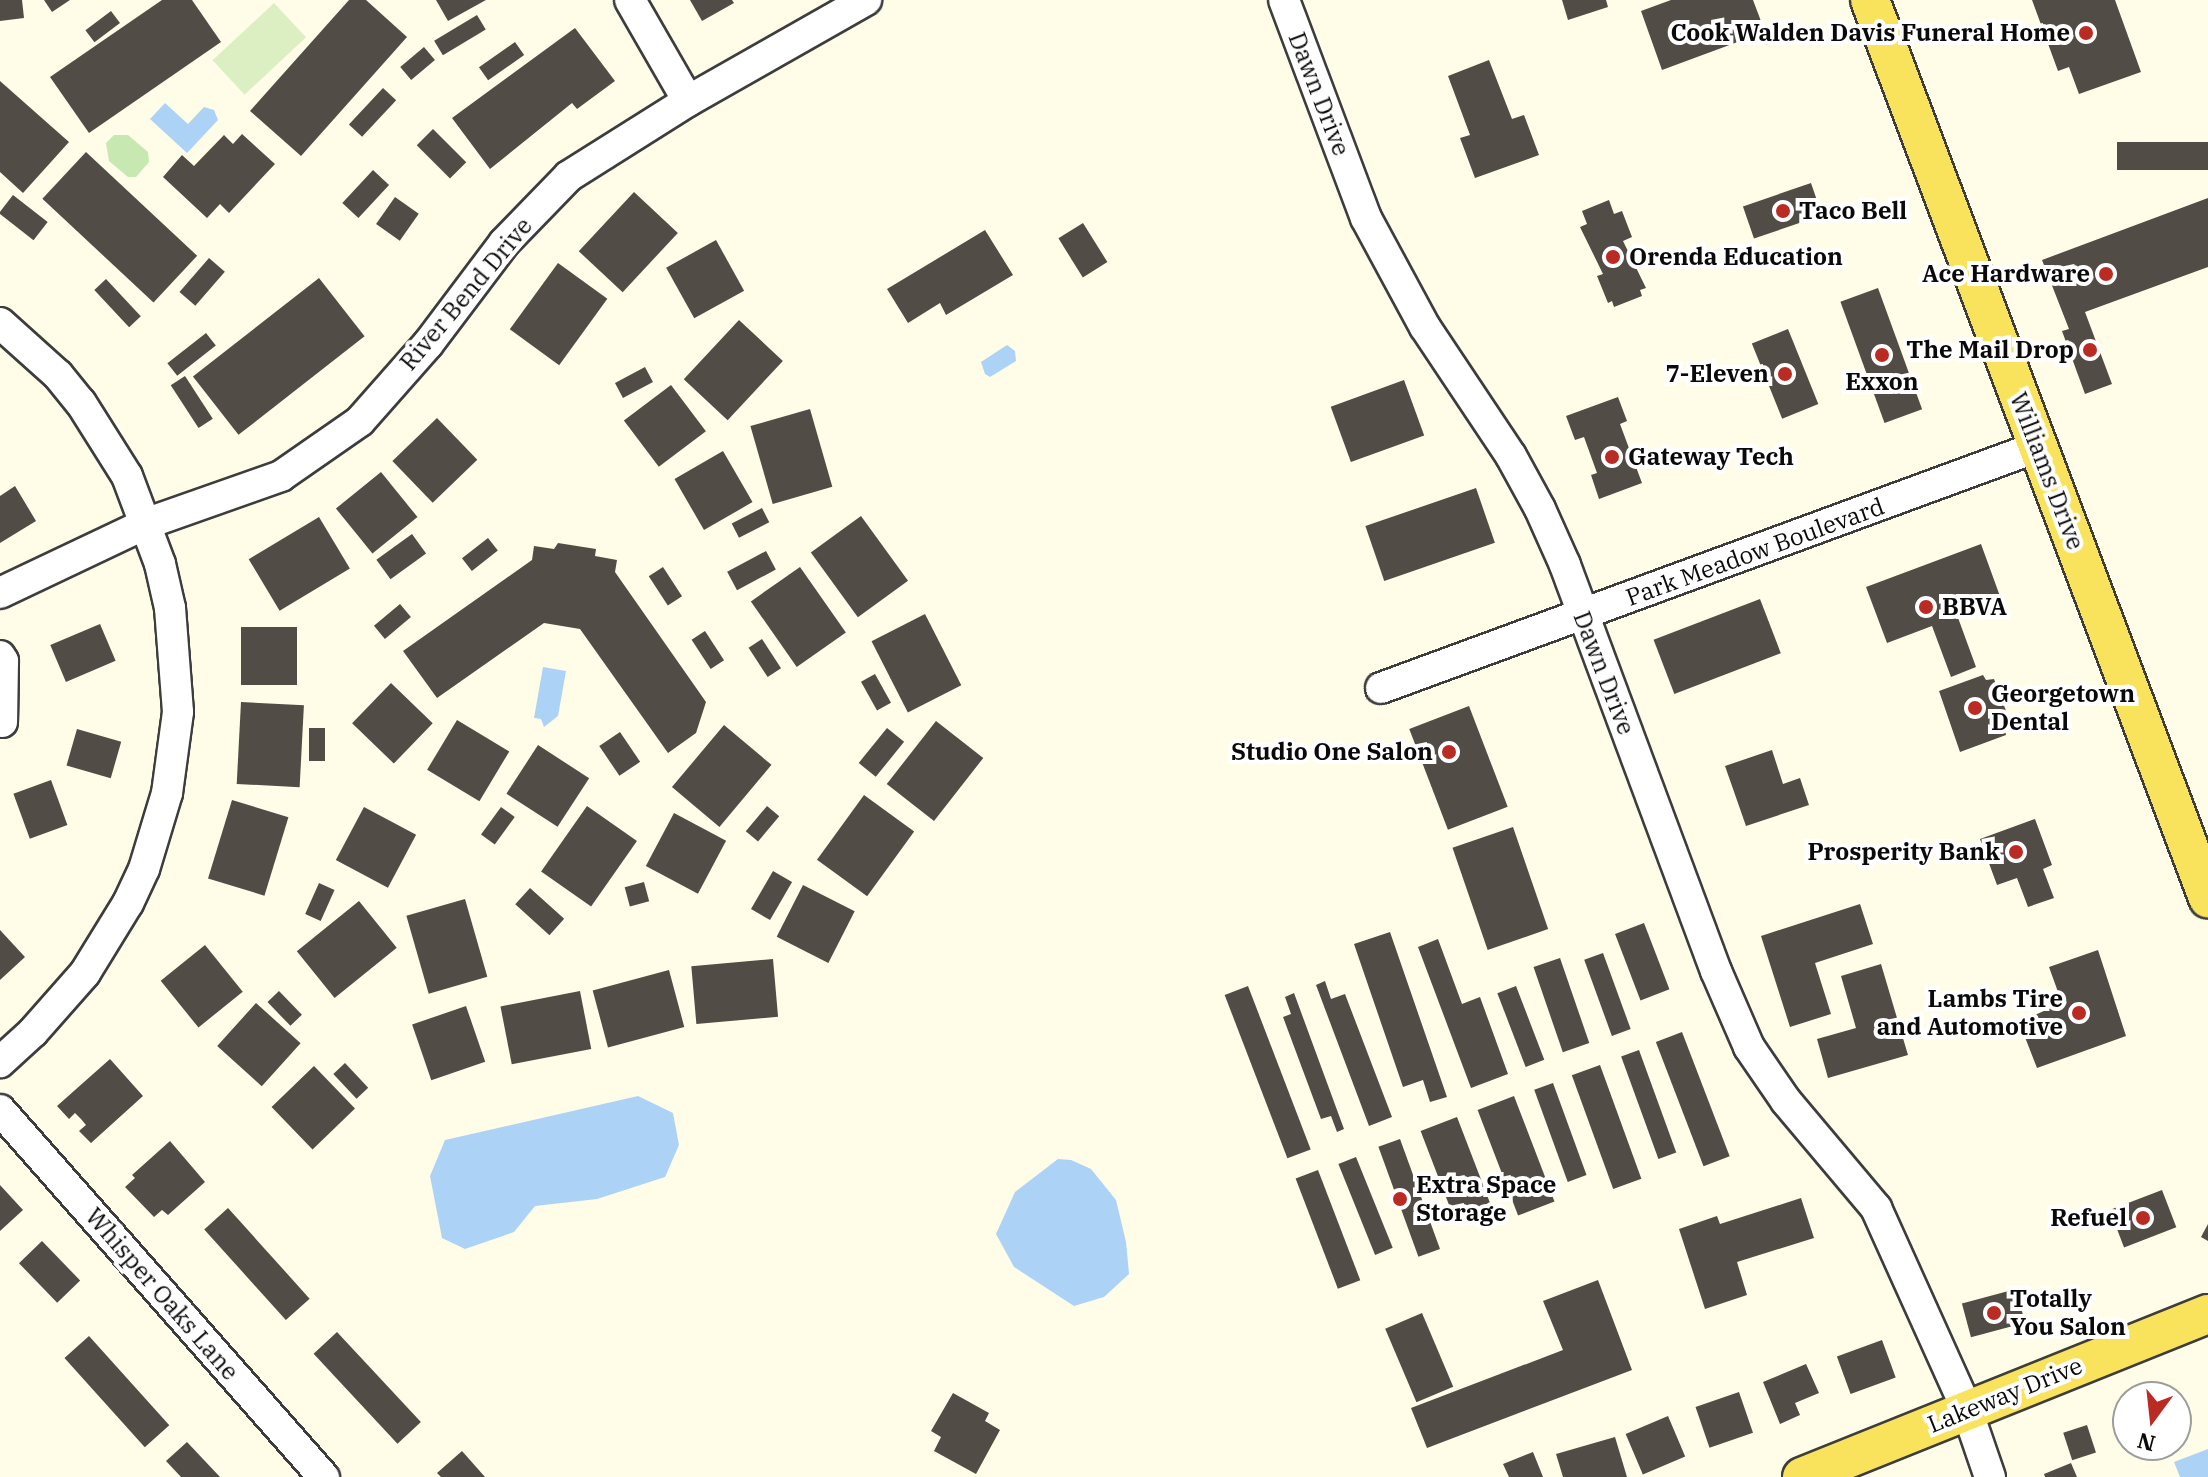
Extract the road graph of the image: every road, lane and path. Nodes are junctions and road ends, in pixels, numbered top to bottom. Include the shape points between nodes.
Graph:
1 (630, 0) edge
2 (866, 0) edge
3 (1284, 0) edge
4 (1870, 0) edge
5 (688, 101) junction
6 (0, 323) edge
7 (2037, 447) junction
8 (145, 524) junction
9 (0, 593) edge
10 (1582, 616) junction
11 (0, 656) edge
12 (1381, 688) dead end
13 (2, 722) dead end
14 (2208, 898) edge
15 (0, 1062) edge
16 (0, 1110) edge
17 (2208, 1314) edge
18 (1967, 1410) junction
19 (324, 1477) edge
20 (1802, 1477) edge
21 (1990, 1477) edge

1 - 5 street
2 - 5 street, River Bend Drive
3 - 10 street, Dawn Drive via 1366,218 1425,327 1540,509
4 - 7 main road, Williams Drive
5 - 8 street, River Bend Drive via 569,176 504,243 428,344 360,421 281,476
6 - 8 street via 81,403 127,476
7 - 10 street, Park Meadow Boulevard
7 - 14 main road, Williams Drive
8 - 9 street, River Bend Drive
8 - 15 street via 170,608 177,663 177,725 164,806 144,869 92,964
10 - 12 street, Park Meadow Boulevard
10 - 18 street, Dawn Drive via 1749,1047 1786,1101 1876,1208
11 - 13 street
16 - 19 street, Whisper Oaks Lane
17 - 18 main road, Lakeway Drive
18 - 20 main road, Lakeway Drive
18 - 21 street, Dawn Drive

